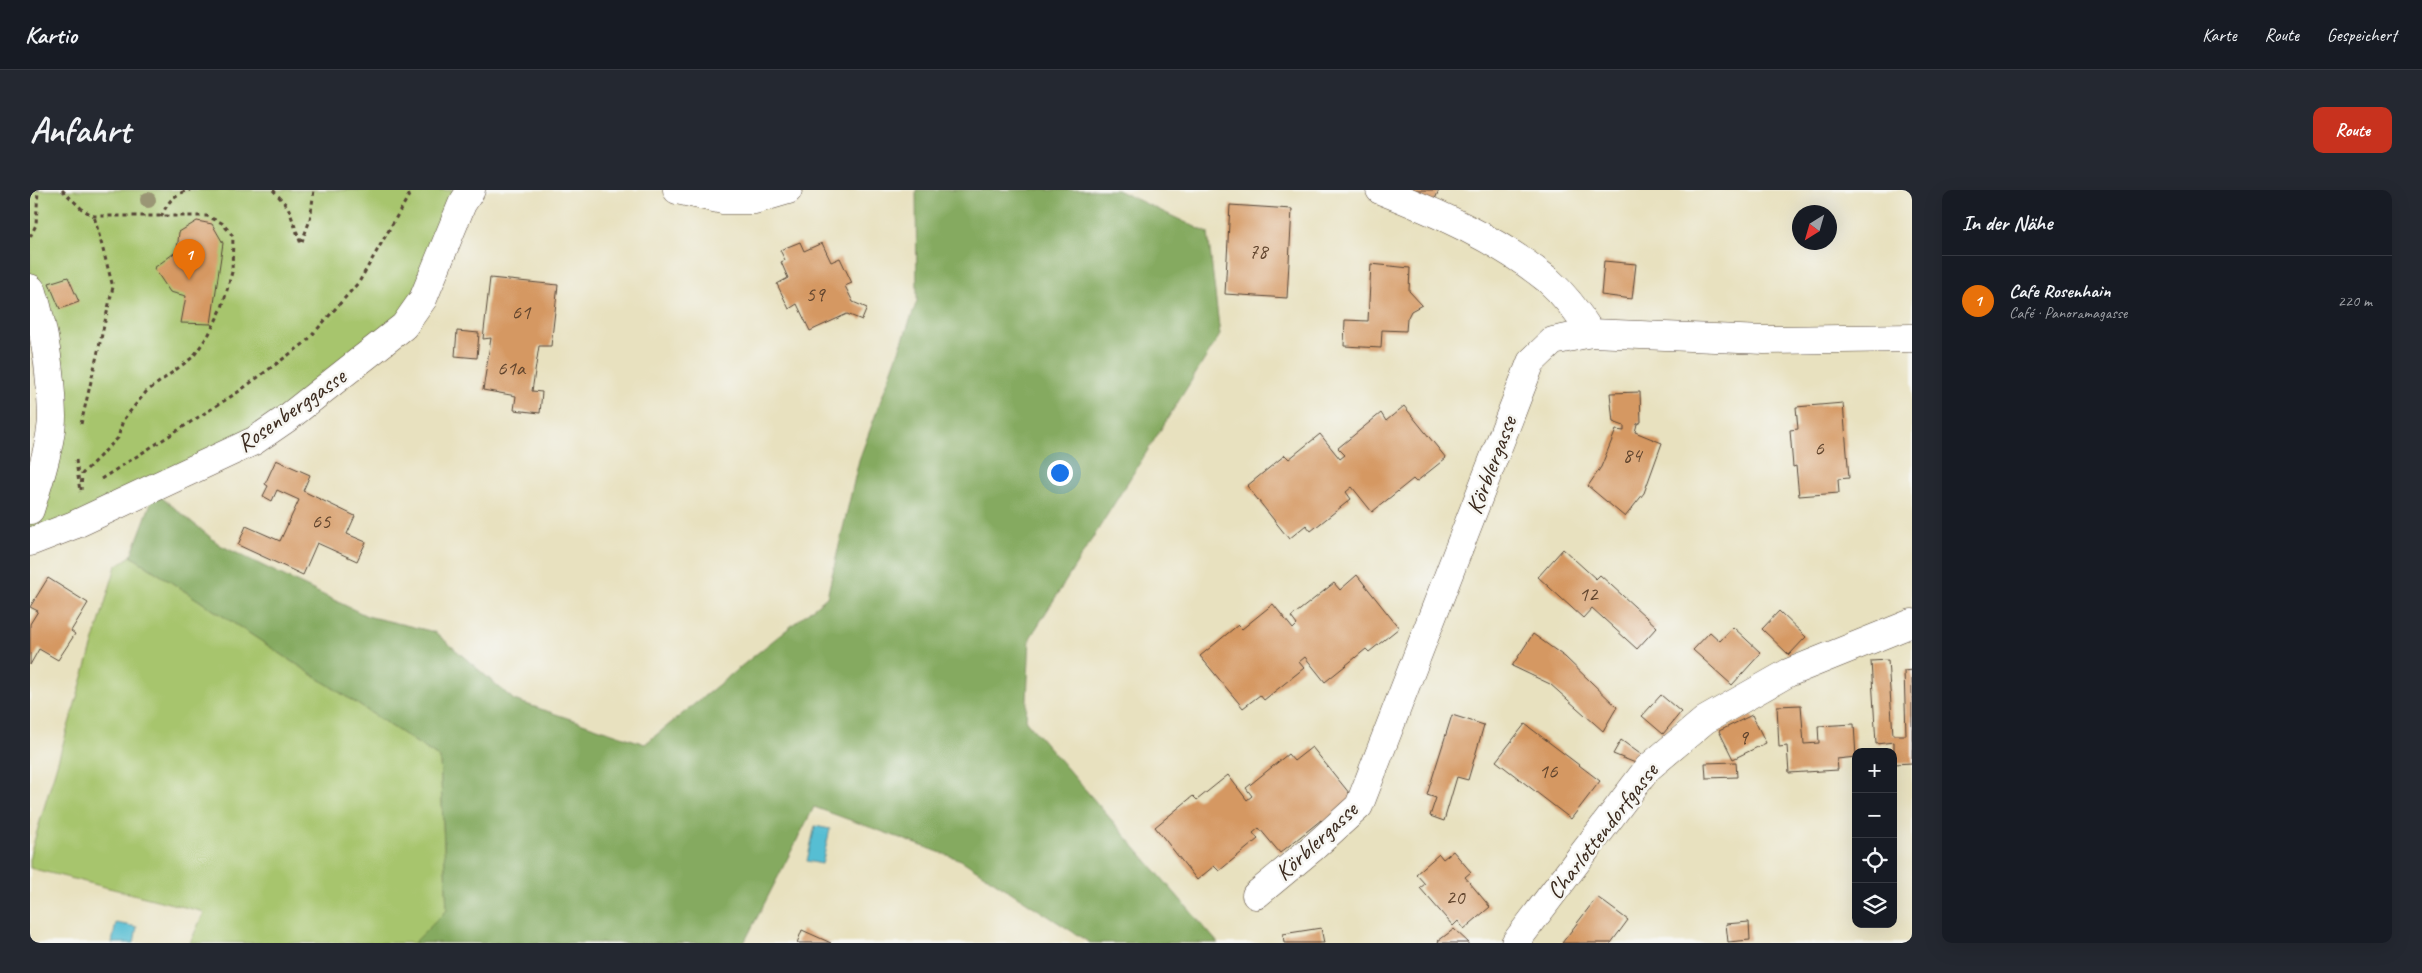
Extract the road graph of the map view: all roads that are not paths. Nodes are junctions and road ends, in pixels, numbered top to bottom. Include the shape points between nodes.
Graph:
1 (471, 190) edge
2 (677, 190) edge
3 (788, 190) edge
4 (1380, 190) edge
5 (30, 288) edge
6 (1592, 333) junction
7 (1912, 338) edge
8 (30, 510) edge
9 (30, 542) edge
10 (1912, 623) edge
11 (1256, 895) dead end
12 (1515, 943) edge

1 - 9 street, Rosenberggasse via 462,204 424,299 404,326 254,441
2 - 3 street via 723,200 754,200
4 - 6 street via 1439,215 1506,250 1548,280 1574,306
5 - 8 street via 44,330 52,418 40,481
6 - 7 street, Körblergasse via 1764,340
6 - 11 street, Körblergasse via 1553,341 1531,362 1359,806
10 - 12 street, Charlottendorfgasse via 1788,673 1705,720 1648,768

